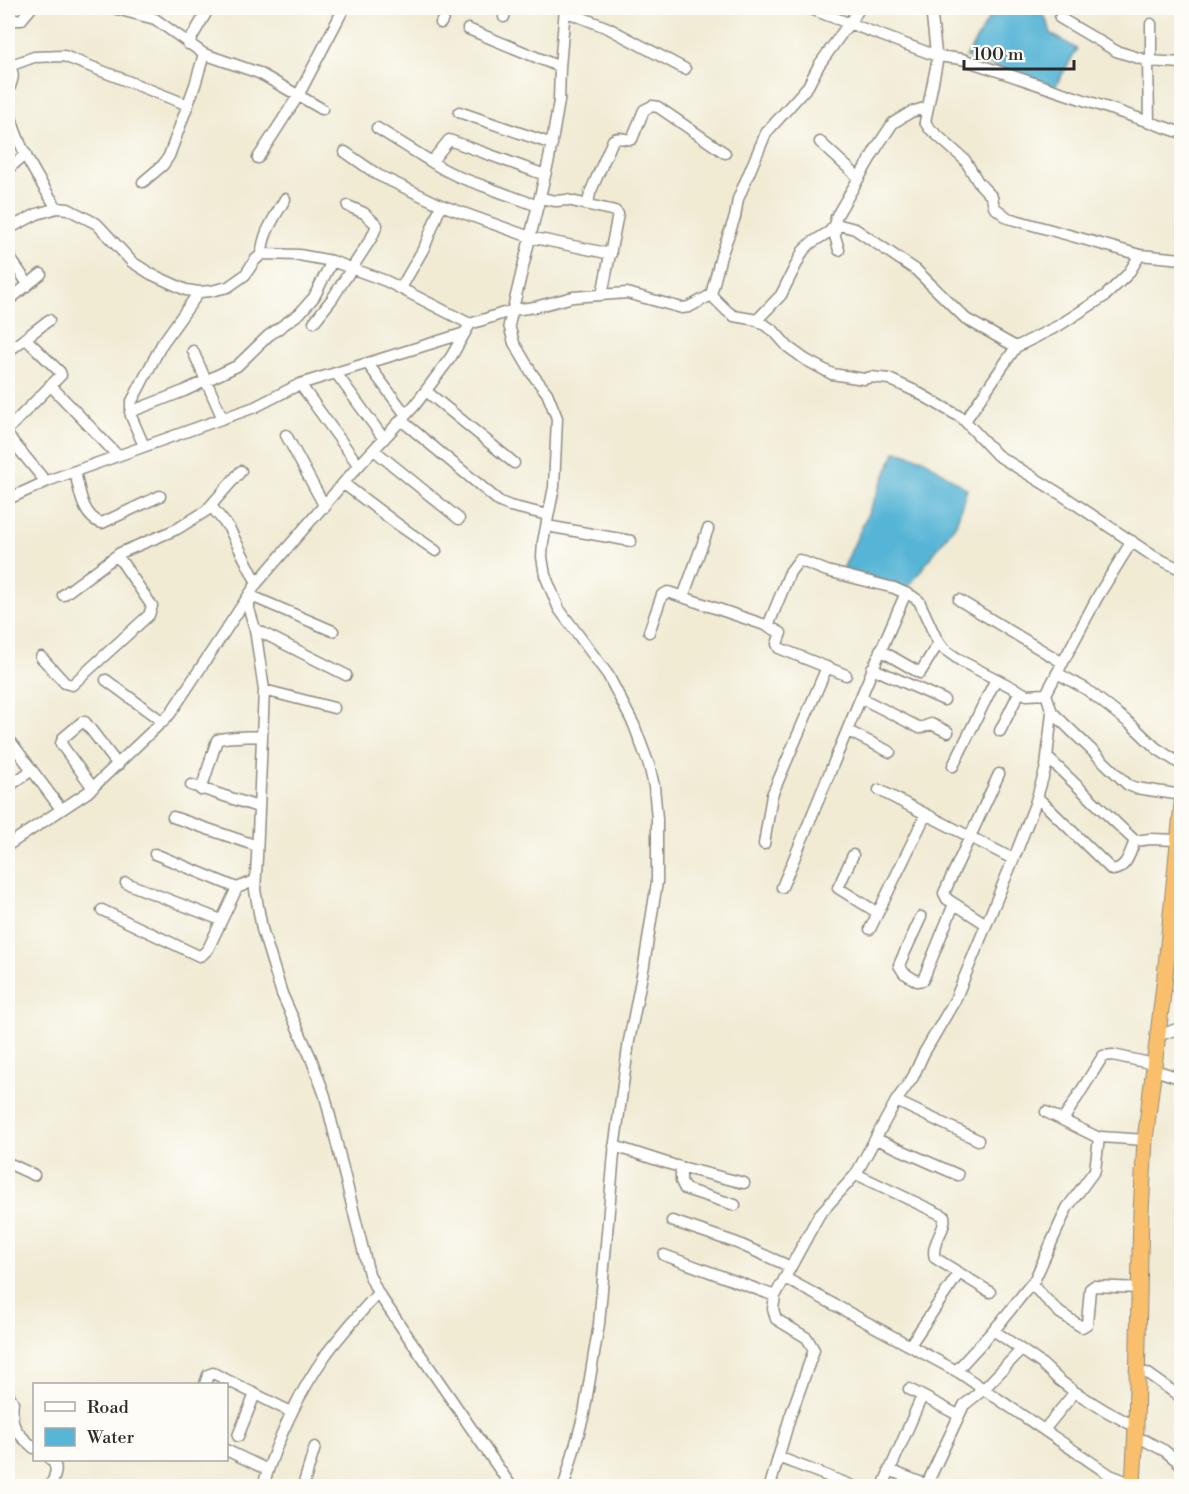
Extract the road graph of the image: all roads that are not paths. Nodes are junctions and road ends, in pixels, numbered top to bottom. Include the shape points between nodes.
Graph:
1 (31, 8) edge
2 (113, 8) edge
3 (209, 8) edge
4 (344, 8) edge
5 (448, 8) edge
6 (808, 8) edge
7 (860, 8) edge
8 (931, 8) edge
9 (565, 9) edge
10 (8, 16) edge
11 (1060, 18) dead end
12 (849, 22) junction
13 (441, 23) dead end
14 (1151, 24) dead end
15 (468, 28) dead end
16 (188, 44) junction
17 (204, 54) junction
18 (1148, 61) junction
19 (937, 62) junction
20 (1182, 63) edge
21 (8, 66) edge
22 (560, 67) junction
23 (685, 69) dead end
24 (8, 92) edge
25 (298, 96) junction
26 (8, 103) edge
27 (188, 105) junction
28 (928, 107) junction
29 (322, 109) dead end
30 (459, 112) dead end
31 (1149, 123) junction
32 (377, 128) dead end
33 (1182, 133) edge
34 (820, 142) dead end
35 (552, 144) junction
36 (345, 152) dead end
37 (725, 153) dead end
38 (26, 154) junction
39 (258, 158) dead end
40 (432, 162) junction
41 (8, 169) edge
42 (545, 176) junction
43 (859, 178) junction
44 (142, 182) dead end
45 (285, 199) dead end
46 (539, 202) junction
47 (588, 204) junction
48 (441, 205) junction
49 (348, 206) dead end
50 (57, 208) junction
51 (836, 224) junction
52 (8, 229) edge
53 (530, 237) junction
54 (838, 250) dead end
55 (262, 254) junction
56 (611, 254) junction
57 (8, 255) edge
58 (1140, 255) junction
59 (1182, 259) edge
60 (332, 261) junction
61 (351, 267) junction
62 (41, 274) dead end
63 (28, 284) junction
64 (401, 288) junction
65 (199, 292) junction
66 (602, 295) junction
67 (711, 295) junction
68 (8, 301) edge
69 (513, 310) junction
70 (49, 320) dead end
71 (757, 320) junction
72 (314, 322) dead end
73 (467, 329) junction
74 (26, 339) junction
75 (1016, 347) junction
76 (10, 350) dead end
77 (193, 351) dead end
78 (368, 364) junction
79 (336, 373) junction
80 (205, 380) junction
81 (300, 384) junction
82 (50, 385) junction
83 (426, 391) junction
84 (130, 411) junction
85 (222, 417) junction
86 (404, 418) junction
87 (965, 421) junction
88 (8, 429) edge
89 (285, 435) dead end
90 (8, 436) edge
91 (384, 439) junction
92 (144, 446) junction
93 (374, 450) junction
94 (118, 456) junction
95 (514, 463) dead end
96 (359, 466) junction
97 (75, 471) junction
98 (240, 471) dead end
99 (46, 482) junction
100 (344, 484) junction
101 (160, 496) dead end
102 (8, 500) edge
103 (211, 506) junction
104 (325, 507) junction
105 (459, 519) dead end
106 (547, 520) junction
107 (708, 529) dead end
108 (631, 541) dead end
109 (1132, 541) junction
110 (436, 550) dead end
111 (117, 555) junction
112 (1182, 570) edge
113 (257, 583) junction
114 (906, 593) junction
115 (63, 595) dead end
116 (249, 595) junction
117 (683, 597) junction
118 (959, 600) dead end
119 (768, 626) junction
120 (255, 629) junction
121 (333, 631) dead end
122 (649, 632) dead end
123 (939, 642) junction
124 (880, 650) junction
125 (40, 657) dead end
126 (826, 667) junction
127 (872, 668) junction
128 (1060, 668) junction
129 (920, 673) junction
130 (346, 675) dead end
131 (846, 675) dead end
132 (996, 679) junction
133 (106, 680) dead end
134 (912, 686) junction
135 (264, 690) junction
136 (1020, 691) junction
137 (1046, 694) junction
138 (861, 698) junction
139 (944, 700) dead end
140 (334, 708) dead end
141 (1052, 712) junction
142 (163, 722) junction
143 (848, 731) junction
144 (1000, 731) dead end
145 (948, 732) dead end
146 (261, 736) junction
147 (8, 740) edge
148 (890, 752) dead end
149 (1047, 757) junction
150 (118, 765) junction
151 (1182, 765) edge
152 (953, 766) dead end
153 (32, 770) junction
154 (999, 774) dead end
155 (8, 788) edge
156 (93, 788) junction
157 (879, 790) dead end
158 (1182, 795) edge
159 (1037, 797) junction
160 (1182, 803) edge
161 (258, 807) junction
162 (61, 809) junction
163 (926, 814) junction
164 (173, 818) dead end
165 (971, 837) junction
166 (1177, 840) junction
167 (1135, 841) junction
168 (764, 843) dead end
169 (8, 845) edge
170 (257, 846) junction
171 (155, 854) dead end
172 (853, 855) dead end
173 (1013, 859) junction
174 (1182, 878) edge
175 (255, 881) junction
176 (126, 884) dead end
177 (782, 887) dead end
178 (237, 888) junction
179 (954, 904) junction
180 (102, 910) dead end
181 (878, 913) junction
182 (921, 917) dead end
183 (221, 920) junction
184 (986, 924) junction
185 (1179, 927) edge
186 (870, 929) dead end
187 (1182, 1026) edge
188 (1162, 1034) junction
189 (1158, 1068) junction
190 (1182, 1079) edge
191 (896, 1101) junction
192 (1046, 1112) dead end
193 (1063, 1120) junction
194 (1099, 1138) junction
195 (876, 1139) junction
196 (978, 1140) dead end
197 (1145, 1140) junction
198 (614, 1146) junction
199 (8, 1163) edge
200 (681, 1167) junction
201 (856, 1174) junction
202 (958, 1174) dead end
203 (34, 1175) dead end
204 (744, 1183) dead end
205 (735, 1205) dead end
206 (672, 1221) dead end
207 (664, 1256) dead end
208 (791, 1267) junction
209 (958, 1273) junction
210 (785, 1278) junction
211 (1031, 1284) junction
212 (1139, 1288) junction
213 (990, 1292) dead end
214 (378, 1293) junction
215 (775, 1296) junction
216 (993, 1330) junction
217 (910, 1345) junction
218 (1021, 1350) junction
219 (956, 1371) junction
220 (1147, 1373) junction
221 (227, 1382) edge
222 (206, 1383) edge
223 (909, 1389) dead end
224 (983, 1389) junction
225 (1075, 1392) junction
226 (8, 1394) edge
227 (255, 1394) junction
228 (921, 1396) junction
229 (1182, 1398) edge
230 (291, 1412) junction
231 (958, 1415) junction
232 (1048, 1425) dead end
233 (1140, 1433) junction
234 (238, 1436) dead end
235 (33, 1447) edge
236 (315, 1447) dead end
237 (228, 1451) edge
238 (778, 1457) junction
239 (54, 1461) edge
240 (1182, 1465) edge
241 (268, 1470) junction
242 (889, 1470) junction
243 (1110, 1475) junction
244 (51, 1486) edge
245 (263, 1486) edge
246 (303, 1486) edge
247 (511, 1486) edge
248 (564, 1486) edge
249 (770, 1486) edge
250 (853, 1486) edge
251 (883, 1486) edge
252 (926, 1486) edge
253 (1105, 1486) edge
254 (1136, 1486) edge

1 - 10 street via 21,20
2 - 16 street via 156,19
3 - 16 street
4 - 25 street
5 - 13 street
6 - 12 street
7 - 12 street
8 - 19 street
9 - 22 street
9 - 23 street
11 - 18 street via 1116,51
12 - 19 street
12 - 67 street via 808,86 766,133 738,199
14 - 18 street
15 - 22 street
16 - 17 street
17 - 25 street via 259,73
17 - 27 street
18 - 20 street
18 - 31 street
19 - 28 street
19 - 31 street via 962,59
21 - 24 street via 13,71
21 - 27 street via 34,57 64,56
22 - 35 street
25 - 29 street
25 - 39 street
26 - 38 street
27 - 44 street via 166,160
28 - 43 street via 893,123
28 - 58 street via 925,122 929,128 965,160 999,213
30 - 35 street
31 - 33 street
32 - 40 street
34 - 43 street
35 - 42 street
36 - 48 street via 378,175
37 - 47 street via 662,108 649,107 644,110 632,139 613,140
38 - 41 street
38 - 50 street
40 - 42 street via 449,141
40 - 46 street via 459,177
42 - 46 street
43 - 51 street via 839,208
45 - 55 street via 266,232
46 - 47 street
46 - 53 street
47 - 56 street via 618,214
48 - 53 street
48 - 64 street via 425,246
49 - 61 street via 377,225
50 - 52 street
50 - 65 street via 68,209 97,224 132,262 151,274
51 - 54 street
51 - 71 street via 803,251 781,295
51 - 75 street via 855,229 916,270 966,319
53 - 56 street
53 - 69 street
55 - 60 street
55 - 65 street via 228,287
56 - 66 street
57 - 63 street
58 - 59 street
58 - 75 street via 1128,274 1105,296
60 - 61 street
60 - 80 street via 314,297 300,313 268,336 237,366
61 - 64 street
61 - 72 street
62 - 63 street
63 - 68 street
64 - 73 street
65 - 84 street via 162,344
66 - 67 street via 627,293 682,308
66 - 69 street
67 - 71 street via 727,312
69 - 73 street
69 - 106 street via 509,325 514,343 547,393 557,418 554,487
70 - 74 street
71 - 87 street via 818,368 864,379 889,379
73 - 78 street
73 - 83 street
74 - 76 street
74 - 82 street via 60,372
75 - 87 street
77 - 80 street
78 - 79 street
78 - 86 street
79 - 81 street
79 - 91 street
80 - 84 street
80 - 85 street
81 - 85 street via 255,407
81 - 96 street
82 - 88 street
82 - 94 street
83 - 86 street
83 - 95 street
84 - 92 street
85 - 92 street
86 - 91 street
86 - 106 street via 500,502
87 - 109 street via 997,456
89 - 104 street
90 - 99 street
91 - 93 street
92 - 94 street
93 - 96 street
93 - 105 street
94 - 97 street
96 - 100 street
97 - 99 street
97 - 101 street via 81,498 97,522
98 - 103 street
99 - 102 street
100 - 104 street
100 - 110 street
103 - 111 street via 177,529
103 - 113 street via 230,528
104 - 113 street
106 - 108 street
106 - 198 street via 544,574 564,617 590,648 617,691 634,725 654,786 657,882
107 - 117 street
109 - 112 street
109 - 128 street
111 - 115 street
111 - 125 street via 152,606 149,615 72,685 65,683
113 - 116 street
114 - 119 street via 798,560
114 - 123 street via 919,601
114 - 124 street
116 - 120 street
116 - 121 street
116 - 142 street
117 - 119 street
117 - 122 street via 664,593
118 - 128 street
119 - 126 street via 781,633 779,648
120 - 130 street
120 - 135 street
123 - 129 street
123 - 132 street via 961,661
124 - 127 street
124 - 129 street
126 - 131 street
126 - 168 street via 772,795
127 - 134 street
127 - 138 street
128 - 137 street
128 - 151 street
129 - 134 street
132 - 136 street
132 - 152 street
133 - 142 street
134 - 139 street
135 - 140 street
135 - 146 street
136 - 137 street via 1027,695
136 - 144 street
137 - 141 street
138 - 143 street
138 - 145 street via 920,728 929,724
141 - 149 street
141 - 158 street via 1128,785
142 - 150 street
143 - 148 street
143 - 177 street
146 - 161 street
146 - 161 street via 217,740 196,787
147 - 153 street
149 - 159 street
149 - 167 street
150 - 156 street
150 - 156 street via 86,722 63,738 61,744
153 - 155 street
153 - 162 street
154 - 165 street
156 - 162 street
157 - 163 street
159 - 167 street via 1113,870 1125,864
159 - 173 street
160 - 166 highway
161 - 170 street
162 - 169 street
163 - 165 street
163 - 181 street
164 - 170 street
165 - 173 street
165 - 179 street via 944,893
166 - 167 street
166 - 188 highway
170 - 175 street
171 - 178 street
172 - 181 street via 838,888
173 - 184 street
174 - 185 highway
175 - 178 street
175 - 214 street via 262,929 282,994 325,1096 363,1256
176 - 183 street
178 - 183 street
179 - 182 street via 923,980 917,981 899,965
179 - 184 street
180 - 183 street via 199,956 208,949
181 - 186 street
184 - 191 street via 955,1000
185 - 188 highway
187 - 188 street
188 - 189 highway
189 - 190 street
189 - 193 street via 1113,1055 1103,1056
189 - 197 highway
189 - 220 highway via 1149,1195
191 - 195 street
191 - 196 street
192 - 193 street
193 - 194 street
194 - 197 street
194 - 211 street via 1095,1170 1067,1209
195 - 201 street
195 - 202 street
197 - 212 highway
198 - 200 street
198 - 248 street via 599,1324 584,1414
199 - 203 street
200 - 204 street
200 - 205 street via 685,1189
201 - 208 street via 819,1215
201 - 209 street via 944,1216 933,1255
206 - 208 street
207 - 215 street
208 - 210 street
209 - 213 street
209 - 217 street
210 - 215 street
210 - 217 street
211 - 212 street via 1060,1313 1082,1327 1087,1324 1090,1289 1094,1286
211 - 216 street
212 - 233 highway
214 - 230 street via 328,1353
214 - 247 street
215 - 238 street via 776,1319 807,1338 814,1350
216 - 218 street
216 - 219 street
217 - 219 street
218 - 224 street
218 - 225 street
219 - 224 street
220 - 229 street
220 - 233 highway
221 - 222 street via 211,1373
221 - 227 street
223 - 228 street
224 - 231 street
224 - 243 street
225 - 232 street
225 - 233 street
226 - 235 street via 13,1402 11,1418 15,1430
227 - 230 street
227 - 234 street
228 - 231 street
228 - 242 street
230 - 241 street
231 - 252 street
233 - 240 street
233 - 254 highway
236 - 246 street
237 - 241 street
238 - 249 street
238 - 250 street
239 - 244 street via 57,1470
241 - 245 street
242 - 251 street
242 - 252 street
243 - 253 street
243 - 254 street

